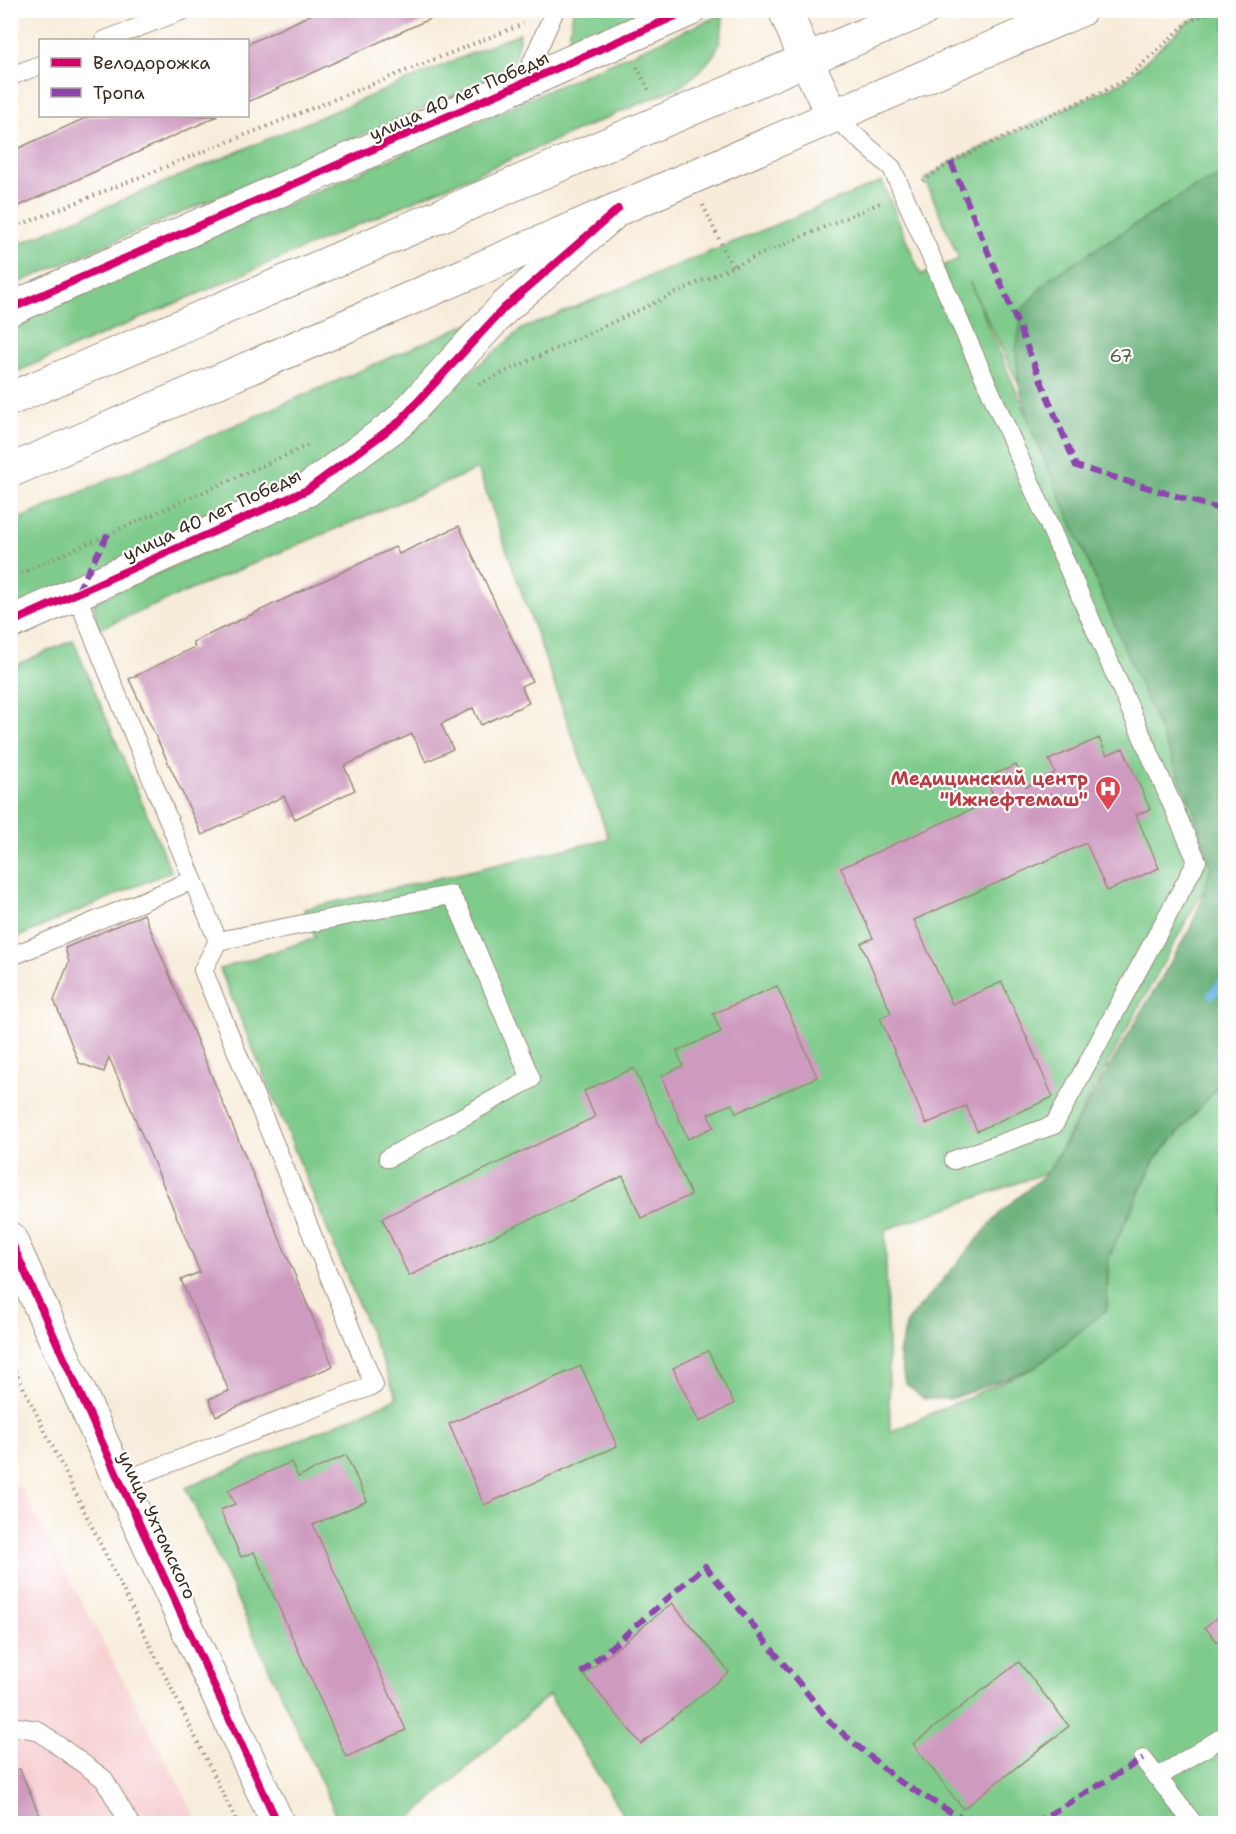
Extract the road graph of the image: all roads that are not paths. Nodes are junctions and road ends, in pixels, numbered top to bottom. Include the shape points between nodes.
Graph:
1 (184, 10) edge
2 (689, 10) edge
3 (785, 10) edge
4 (923, 10) edge
5 (1080, 10) edge
6 (555, 11) edge
7 (108, 39) edge
8 (806, 60) junction
9 (39, 65) edge
10 (10, 68) edge
11 (521, 86) junction
12 (833, 117) junction
13 (618, 210) junction
14 (10, 309) edge
15 (10, 399) edge
16 (10, 471) edge
17 (76, 594) junction
18 (10, 623) edge
19 (193, 880) junction
20 (218, 941) junction
21 (10, 957) edge
22 (388, 1158) dead end
23 (954, 1160) dead end
24 (10, 1239) edge
25 (120, 1482) junction
26 (10, 1726) edge
27 (1226, 1735) edge
28 (1143, 1759) dead end
29 (1158, 1777) junction
30 (130, 1824) edge
31 (278, 1824) edge
32 (1194, 1824) edge

1 - 7 lane
2 - 11 main road, улица 40 лет Победы
3 - 8 main road
4 - 8 main road
5 - 12 main road, улица 40 лет Победы
6 - 11 lane
8 - 12 main road
8 - 15 main road
9 - 10 lane via 14,75
11 - 14 main road, улица 40 лет Победы
12 - 13 main road, улица 40 лет Победы
12 - 23 lane via 892,168 1197,861 1054,1125
13 - 16 main road, улица 40 лет Победы
13 - 17 main road, улица 40 лет Победы via 504,308 399,422 307,490
17 - 18 main road, улица 40 лет Победы
17 - 19 lane
19 - 20 lane
19 - 21 lane
20 - 22 lane via 450,895 531,1079
20 - 25 lane via 203,970 374,1385
24 - 25 main road, улица Ухтомского
25 - 31 main road, улица Ухтомского
26 - 30 lane via 37,1730 105,1779
27 - 29 lane
28 - 29 lane
29 - 32 lane

